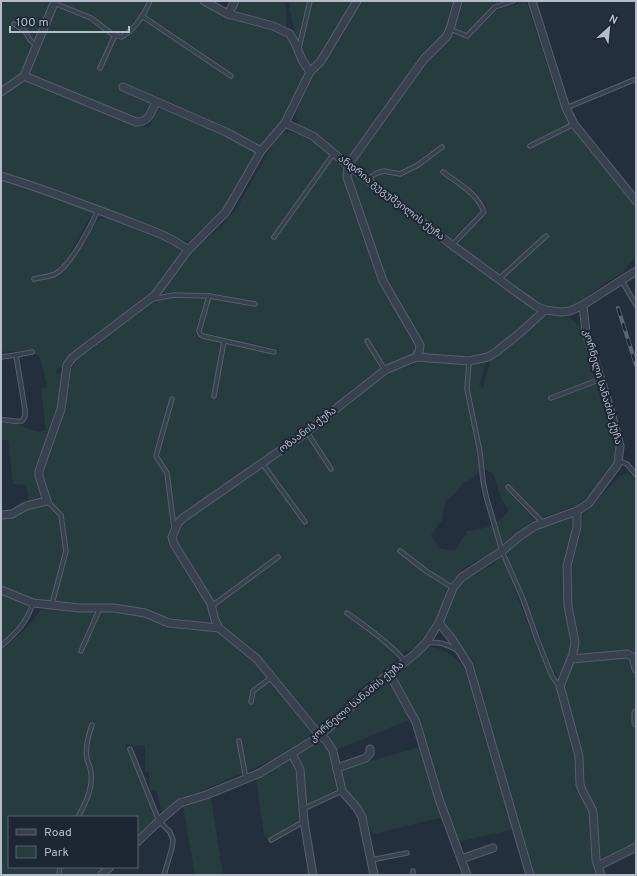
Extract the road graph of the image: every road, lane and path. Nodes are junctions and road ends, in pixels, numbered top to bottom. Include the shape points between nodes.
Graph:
1 (150, 1) edge
2 (204, 1) edge
3 (235, 1) edge
4 (310, 1) edge
5 (357, 1) edge
6 (458, 1) edge
7 (513, 1) edge
8 (532, 1) edge
9 (55, 2) edge
10 (228, 14) junction
11 (142, 16) junction
12 (14, 24) dead end
13 (450, 29) junction
14 (115, 35) junction
15 (37, 46) junction
16 (298, 51) junction
17 (100, 68) dead end
18 (310, 72) junction
19 (24, 76) junction
20 (231, 76) dead end
21 (636, 79) edge
22 (123, 87) dead end
23 (1, 92) edge
24 (156, 102) junction
25 (566, 108) junction
26 (285, 122) junction
27 (574, 124) junction
28 (530, 146) dead end
29 (442, 147) dead end
30 (261, 152) junction
31 (334, 153) junction
32 (348, 165) junction
33 (443, 172) dead end
34 (1, 176) edge
35 (367, 179) junction
36 (636, 201) edge
37 (98, 210) junction
38 (546, 236) dead end
39 (274, 237) dead end
40 (452, 245) junction
41 (188, 250) junction
42 (636, 271) edge
43 (34, 279) dead end
44 (499, 279) junction
45 (622, 281) junction
46 (209, 296) junction
47 (149, 300) junction
48 (255, 304) dead end
49 (582, 305) junction
50 (636, 305) edge
51 (546, 310) junction
52 (367, 340) dead end
53 (224, 341) junction
54 (32, 352) dead end
55 (274, 352) dead end
56 (16, 355) junction
57 (1, 357) edge
58 (416, 357) junction
59 (469, 361) junction
60 (385, 370) junction
61 (601, 379) junction
62 (214, 396) dead end
63 (551, 398) dead end
64 (172, 399) dead end
65 (1, 420) edge
66 (307, 432) junction
67 (618, 461) junction
68 (262, 463) junction
69 (331, 469) dead end
70 (636, 475) edge
71 (508, 487) dead end
72 (47, 501) junction
73 (577, 511) junction
74 (1, 515) edge
75 (305, 522) dead end
76 (543, 524) junction
77 (174, 531) junction
78 (400, 551) dead end
79 (502, 551) junction
80 (278, 557) dead end
81 (453, 588) junction
82 (1, 590) edge
83 (33, 603) junction
84 (52, 606) junction
85 (212, 606) junction
86 (100, 608) junction
87 (347, 613) dead end
88 (439, 623) junction
89 (219, 628) junction
90 (426, 644) junction
91 (1, 646) edge
92 (81, 651) dead end
93 (461, 653) junction
94 (572, 659) junction
95 (405, 661) junction
96 (636, 668) edge
97 (389, 673) junction
98 (272, 677) junction
99 (560, 686) junction
100 (251, 702) dead end
101 (636, 713) edge
102 (636, 723) edge
103 (92, 725) dead end
104 (320, 736) junction
105 (239, 741) dead end
106 (370, 748) dead end
107 (130, 749) dead end
108 (292, 754) junction
109 (337, 768) junction
110 (246, 779) junction
111 (342, 791) junction
112 (304, 809) junction
113 (79, 816) edge
114 (158, 821) junction
115 (304, 821) junction
116 (272, 840) dead end
117 (138, 841) edge
118 (636, 847) edge
119 (493, 848) dead end
120 (407, 853) dead end
121 (461, 859) junction
122 (371, 860) junction
123 (598, 866) junction
124 (109, 868) edge
125 (101, 875) edge
126 (164, 875) edge
127 (313, 875) edge
128 (374, 875) edge
129 (467, 875) edge
130 (530, 875) edge
131 (601, 875) edge

1 - 11 lane
2 - 10 street
3 - 10 street
4 - 16 lane
5 - 18 street via 321,61
6 - 13 street
7 - 13 lane via 495,7 467,36
8 - 25 street
9 - 14 lane via 90,18
9 - 15 street
10 - 16 street via 273,26 290,34
11 - 14 lane via 128,34 120,37
11 - 20 lane
12 - 15 lane via 25,31
13 - 32 street via 447,36 424,59
14 - 17 lane
15 - 19 street
16 - 18 street
18 - 26 street
19 - 23 street
19 - 24 street via 141,123 148,118
21 - 25 lane
22 - 24 street
24 - 30 street via 226,132
25 - 27 street
26 - 30 street
26 - 31 street, ანდრია გუგუშვილის ქუჩა via 313,136
27 - 28 lane
27 - 36 street
29 - 35 lane via 418,165 400,174 384,171
30 - 41 street via 226,212
31 - 32 street, ანდრია გუგუშვილის ქუჩა
31 - 39 lane
32 - 35 street, ანდრია გუგუშვილის ქუჩა
32 - 58 street via 347,177 383,281 420,345
33 - 40 lane via 470,192 482,204 484,212
34 - 37 street
35 - 40 street, ანდრია გუგუშვილის ქუჩა
37 - 41 street via 179,243
37 - 43 lane via 65,267 56,274
38 - 44 lane
40 - 44 street, ანდრია გუგუშვილის ქუჩა
41 - 47 street via 156,295
42 - 45 street, ანდრია გუგუშვილის ქუჩა
44 - 51 street, ანდრია გუგუშვილის ქუჩა via 536,306
45 - 49 street, ანდრია გუგუშვილის ქუჩა
45 - 50 lane
46 - 47 lane via 174,295
46 - 48 lane
46 - 53 lane via 200,334
47 - 72 street via 72,357 67,365 61,409 39,471
49 - 51 street, ანდრია გუგუშვილის ქუჩა via 570,311
49 - 61 street, კორნელი სანაძის ქუჩა via 586,333
51 - 59 street, ოზაანის ქუჩა via 496,352 488,357
52 - 60 lane
53 - 55 lane
53 - 62 lane
54 - 56 lane
56 - 57 lane
56 - 65 lane via 25,416 18,422
58 - 59 street, ოზაანის ქუჩა
58 - 60 street, ოზაანის ქუჩა
59 - 79 lane via 468,389 483,481
60 - 66 street, ოზაანის ქუჩა
61 - 63 lane
61 - 67 street, კორნელი სანაძის ქუჩა via 620,446
64 - 77 lane via 156,456 168,473
66 - 68 street, ოზაანის ქუჩა
66 - 69 lane
67 - 70 lane via 627,464
67 - 73 street, კორნელი სანაძის ქუჩა via 589,504
68 - 75 lane
68 - 77 street, ოზაანის ქუჩა via 183,518
71 - 76 lane
72 - 74 street via 26,506 12,514
72 - 84 lane via 61,515 66,551
73 - 76 street, კორნელი სანაძის ქუჩა
73 - 94 street via 577,528 567,566 568,606 575,642
76 - 79 street, კორნელი სანაძის ქუჩა via 535,526
77 - 85 street via 174,544
78 - 81 lane
79 - 81 street, კორნელი სანაძის ქუჩა via 462,577
79 - 99 lane via 552,676
80 - 85 lane
81 - 88 street, კორნელი სანაძის ქუჩა
82 - 83 street
83 - 84 street
83 - 91 lane via 20,628
84 - 86 street
85 - 89 street
86 - 89 street via 146,613 169,623
86 - 92 lane
87 - 95 lane via 374,631
88 - 90 street, კორნელი სანაძის ქუჩა
88 - 93 street
89 - 98 street via 257,658
90 - 93 lane via 443,643
90 - 95 street, კორნელი სანაძის ქუჩა
93 - 130 street via 469,666
94 - 96 street via 628,654 633,657
94 - 99 street
95 - 97 street, კორნელი სანაძის ქუჩა
97 - 104 street, კორნელი სანაძის ქუჩა
97 - 121 street via 416,722 439,799
98 - 100 lane via 253,691
98 - 104 street
99 - 123 street via 579,756 580,784 593,810
101 - 102 street
103 - 113 lane via 86,742 91,788
104 - 108 street, კორნელი სანაძის ქუჩა
104 - 109 street via 333,750
105 - 110 lane
106 - 109 street via 366,758
107 - 114 lane
108 - 110 street, კორნელი სანაძის ქუჩა
108 - 112 street via 300,769
109 - 111 street
110 - 114 street, კორნელი სანაძის ქუჩა via 180,803
111 - 112 lane
111 - 122 street via 362,817
112 - 115 street
114 - 117 street, კორნელი სანაძის ქუჩა
114 - 126 lane via 170,832 173,840
115 - 116 lane
115 - 127 street
118 - 123 street
119 - 121 street
120 - 122 lane
121 - 129 street
122 - 128 street
123 - 131 street
124 - 125 street

